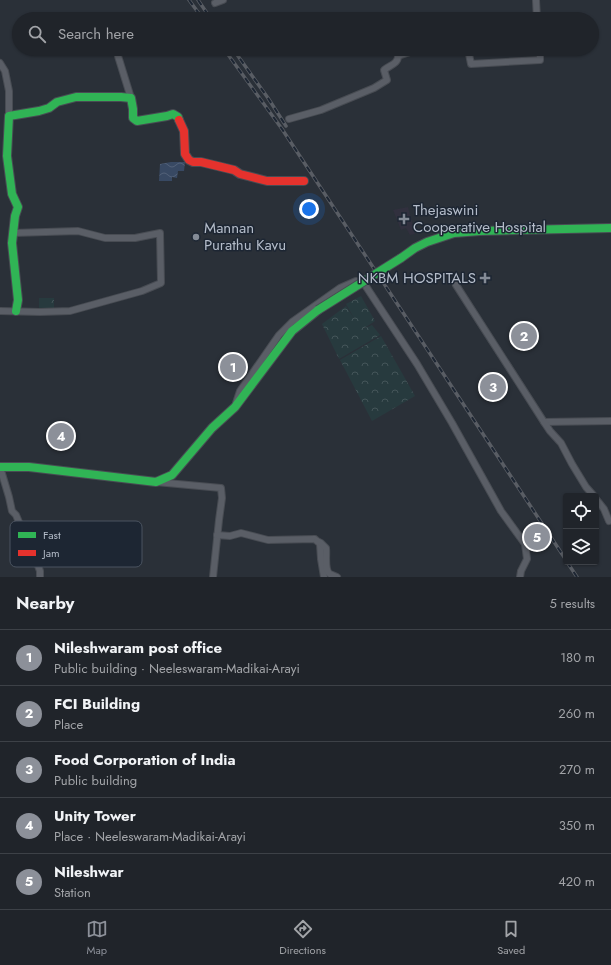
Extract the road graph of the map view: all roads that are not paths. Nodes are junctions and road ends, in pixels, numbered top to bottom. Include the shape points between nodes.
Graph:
1 (223, 0) edge
2 (536, 0) edge
3 (216, 3) dead end
4 (537, 12) edge
5 (118, 56) dead end
6 (398, 56) edge
7 (469, 56) edge
8 (540, 56) edge
9 (0, 63) edge
10 (131, 98) junction
11 (9, 116) junction
12 (289, 119) dead end
13 (304, 181) dead end
14 (611, 228) edge
15 (13, 233) junction
16 (456, 285) dead end
17 (0, 311) edge
18 (16, 311) junction
19 (235, 407) junction
20 (611, 421) edge
21 (544, 422) junction
22 (0, 467) edge
23 (156, 482) junction
24 (591, 493) edge
25 (599, 503) edge
26 (18, 521) edge
27 (609, 521) dead end
28 (217, 535) junction
29 (316, 540) junction
30 (39, 567) edge
31 (40, 577) edge
32 (213, 577) edge
33 (324, 577) edge
34 (337, 577) edge
35 (520, 577) edge

1 - 3 street
2 - 4 street
5 - 10 street
6 - 12 street via 395,64 384,70 387,80 374,88 321,110
7 - 8 street via 471,64 540,60
9 - 11 street via 5,71 9,92
10 - 11 main road via 76,97 57,102 39,111
10 - 13 main road via 133,118 137,121 173,114 178,117 184,131 185,154 193,162 234,170 268,181
11 - 15 main road via 7,156 12,194 18,207
14 - 19 main road, bridge via 480,231 454,233 427,242 307,318 292,331
15 - 18 main road via 18,300
15 - 18 street via 78,231 105,238 135,238 160,233 161,283 142,292 70,311
16 - 21 street
17 - 18 street
19 - 23 main road via 212,428 172,475
19 - 35 street via 240,390 292,322 340,288 356,281 365,285 421,371 501,511 525,544 527,559
20 - 21 street
21 - 24 street via 561,443
22 - 23 main road via 28,467
22 - 26 street via 12,511
23 - 28 street via 221,488
25 - 27 street
28 - 29 street via 230,536 241,533 268,540
28 - 32 street
29 - 33 street via 320,544
29 - 34 street via 326,548 326,570
30 - 31 street

